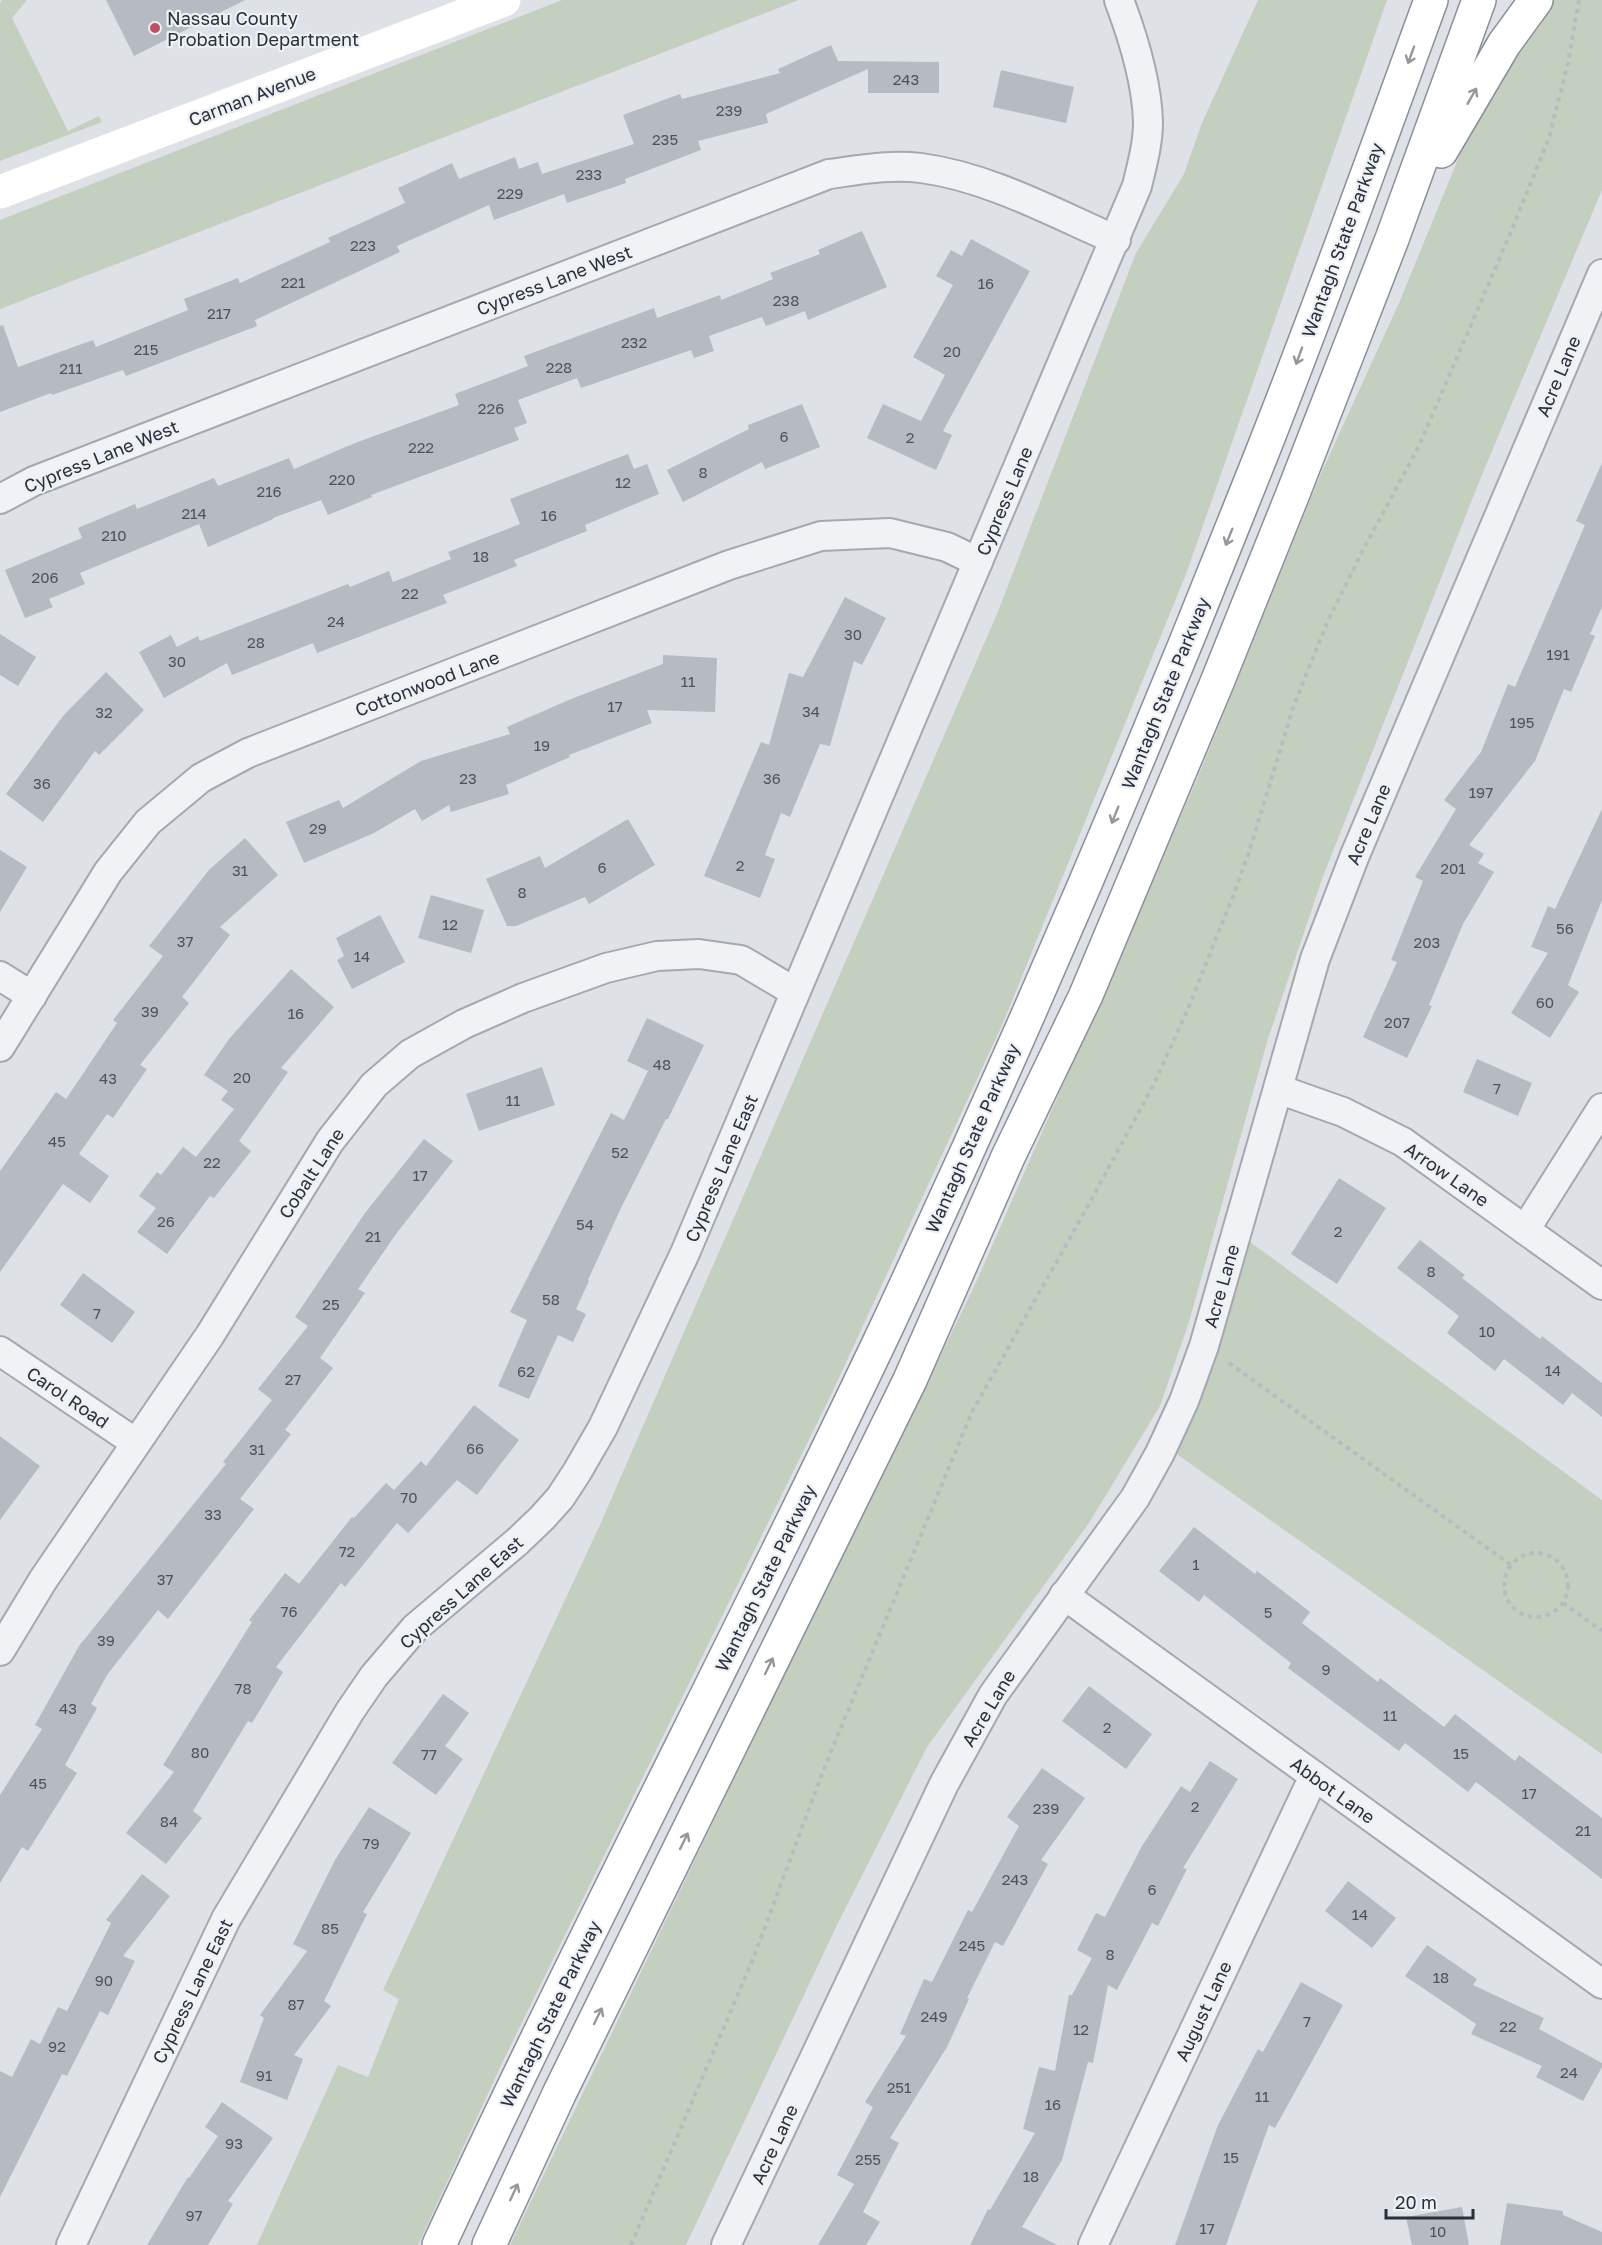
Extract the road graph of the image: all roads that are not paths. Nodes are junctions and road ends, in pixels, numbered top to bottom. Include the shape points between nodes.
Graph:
1 (504, 0) edge
2 (1119, 0) edge
3 (1479, 0) edge
4 (1536, 0) edge
5 (1431, 1) edge
6 (0, 192) edge
7 (1392, 239) junction
8 (1116, 240) junction
9 (1602, 274) edge
10 (0, 499) edge
11 (978, 562) junction
12 (0, 976) edge
13 (795, 992) junction
14 (32, 996) junction
15 (0, 1047) edge
16 (1278, 1089) junction
17 (1602, 1108) edge
18 (1525, 1230) junction
19 (1602, 1285) edge
20 (0, 1351) edge
21 (136, 1443) junction
22 (1064, 1595) junction
23 (0, 1651) edge
24 (1314, 1776) junction
25 (1602, 1984) edge
26 (71, 2245) edge
27 (439, 2245) edge
28 (489, 2245) edge
29 (726, 2245) edge
30 (1092, 2245) edge

1 - 6 main road, Carman Avenue
2 - 8 street, Cypress Lane via 1144,84 1148,122 1137,186
3 - 7 main road
7 -> 4 main road via 1472,95
5 -> 27 main road, Wantagh State Parkway via 1241,507 1083,892 884,1331
28 -> 7 main road via 910,1380 1008,1156 1086,995 1231,648
8 - 10 street, Cypress Lane West via 998,188 949,173 882,166 829,174 34,481
8 - 11 street, Cypress Lane
9 - 16 street, Acre Lane via 1355,855 1315,959
11 - 13 street, Cypress Lane
11 - 14 street, Cottonwood Lane via 947,547 890,533 821,536 729,566 248,753 201,778 148,822 108,872
12 - 14 street
13 - 21 street, Cobalt Lane via 741,960 699,954 657,956 606,968 523,998 410,1054 374,1085 330,1141 210,1335
13 - 26 street, Cypress Lane East via 685,1253 589,1453 542,1518 415,1628 350,1711 226,1919
14 - 15 street, Cottonwood Lane
16 - 18 street, Arrow Lane via 1343,1112 1404,1142
16 - 22 street, Acre Lane via 1204,1346 1184,1401 1135,1498
17 - 18 street
18 - 19 street, Arrow Lane
20 - 21 street, Carol Road
21 - 23 street, Cobalt Lane
22 - 24 street, Abbot Lane
22 - 29 street, Acre Lane via 993,1695 944,1784
24 - 25 street, Abbot Lane
24 - 30 street, August Lane

